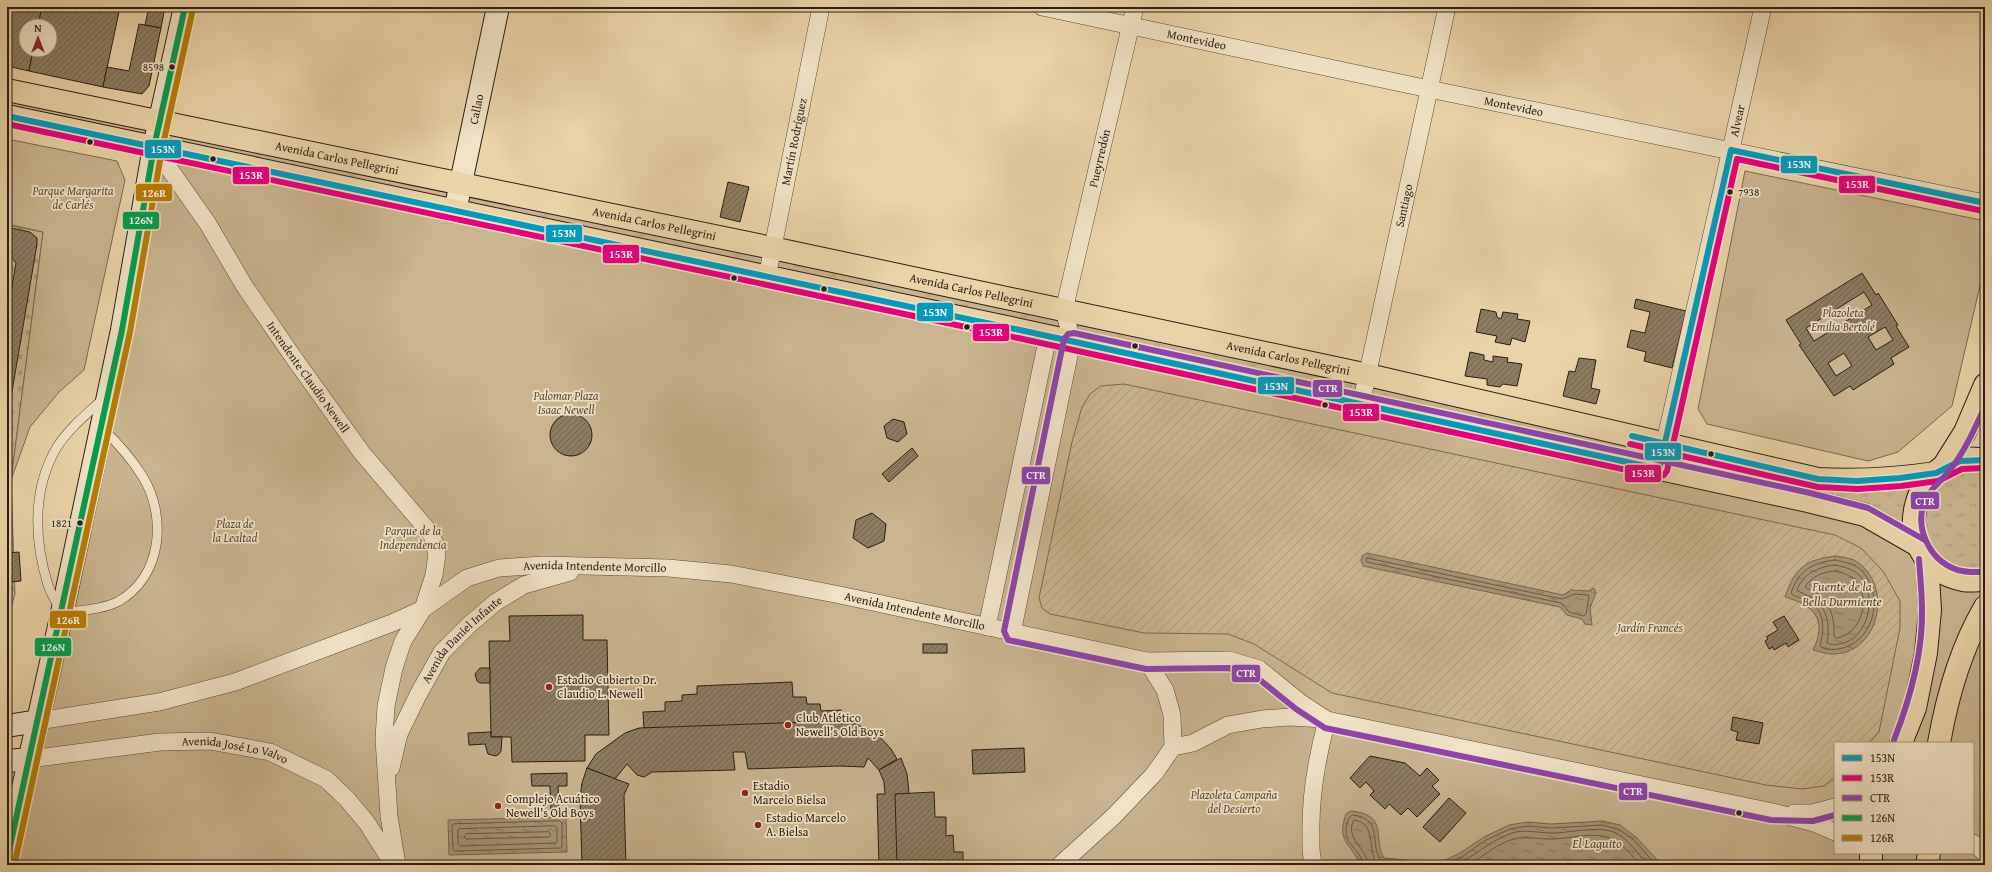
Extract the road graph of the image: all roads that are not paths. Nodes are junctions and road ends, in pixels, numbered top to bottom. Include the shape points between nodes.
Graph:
1 (185, 7) edge
2 (498, 7) edge
3 (821, 7) edge
4 (1042, 7) edge
5 (1135, 7) edge
6 (1447, 7) edge
7 (1763, 7) edge
8 (1131, 26) junction
9 (1430, 89) junction
10 (7, 90) edge
11 (7, 116) edge
12 (160, 123) junction
13 (154, 147) junction
14 (1731, 150) junction
15 (461, 184) junction
16 (1985, 203) edge
17 (455, 211) junction
18 (772, 248) junction
19 (767, 277) junction
20 (1064, 310) junction
21 (1048, 336) junction
22 (1072, 341) junction
23 (1368, 375) junction
24 (1985, 385) edge
25 (108, 393) junction
26 (1361, 404) junction
27 (101, 427) junction
28 (1665, 444) junction
29 (1985, 460) edge
30 (1659, 469) junction
31 (1940, 470) junction
32 (1923, 552) junction
33 (601, 565) junction
34 (1985, 580) edge
35 (1985, 607) edge
36 (423, 609) junction
37 (62, 613) junction
38 (987, 628) junction
39 (1012, 633) junction
40 (1147, 661) junction
41 (1327, 720) junction
42 (38, 721) junction
43 (7, 726) edge
44 (1901, 742) edge
45 (1938, 742) edge
46 (1173, 747) junction
47 (30, 759) junction
48 (7, 762) edge
49 (387, 781) junction
50 (1834, 807) edge
51 (1773, 812) junction
52 (1834, 832) edge
53 (1974, 844) edge
54 (1985, 853) edge
55 (1929, 854) edge
56 (7, 860) edge
57 (1311, 862) edge
58 (395, 865) edge
59 (1060, 865) edge
60 (1927, 865) edge

1 - 12 main road
2 - 15 main road, Callao
3 - 18 street, Martín Rodríguez
4 - 8 street, Montevideo
5 - 8 street, Pueyrredón
6 - 9 street, Santiago
7 - 14 street, Alvear
8 - 9 street, Montevideo
8 - 20 street, Pueyrredón
9 - 14 street, Montevideo
9 - 23 street, Santiago
10 - 12 main road, Avenida Carlos Pellegrini
11 - 13 main road
12 - 13 main road
12 - 15 main road, Avenida Carlos Pellegrini
13 - 17 main road
13 - 25 main road via 122,330
13 - 36 street, Intendente Claudio Newell via 208,224 245,287 296,361 362,453 432,535 437,554 434,575
14 - 16 street, Montevideo
14 - 28 street, Alvear
15 - 17 main road, Callao
15 - 18 main road, Avenida Carlos Pellegrini
17 - 19 main road
18 - 19 street, Martín Rodríguez
18 - 20 main road, Avenida Carlos Pellegrini
19 - 21 main road
20 - 22 street
20 - 23 main road, Avenida Carlos Pellegrini
21 - 22 main road
21 - 38 street
22 - 26 main road
22 - 39 street
23 - 26 street, Santiago
23 - 28 main road, Avenida Carlos Pellegrini
24 - 31 main road via 1965,432
25 - 27 main road
25 - 37 lane via 83,416 58,446 44,475 38,501 38,530 49,586
26 - 30 main road
27 - 37 main road
27 - 37 lane via 120,446 144,478 155,508 156,553 140,583 118,601
28 - 30 street, Alvear
28 - 31 main road, Avenida Carlos Pellegrini via 1818,479 1857,481 1900,478
29 - 31 main road via 1960,460
30 - 32 main road via 1865,515
31 - 32 main road via 1924,485 1916,500 1913,516 1915,533
32 - 34 main road via 1938,569 1951,576 1965,580
32 - 44 main road via 1930,610 1926,653 1915,708
33 - 36 street, Avenida Intendente Morcillo via 499,568 467,578
33 - 38 street, Avenida Intendente Morcillo via 731,574
33 - 49 street, Avenida Daniel Infante via 553,575 524,585 496,602 442,652 399,734
35 - 45 main road via 1972,629
36 - 42 street via 236,682 159,702
36 - 49 street, Avenida Daniel Infante via 403,642 390,685 384,739
37 - 42 main road
38 - 39 street, Avenida Intendente Morcillo
39 - 40 street, Avenida Intendente Morcillo
40 - 41 street, Avenida Intendente Morcillo via 1229,660 1259,669
40 - 46 street via 1165,690 1172,715
41 - 46 street via 1289,717 1262,719 1228,725 1193,743
41 - 51 street, Avenida Intendente Morcillo
41 - 57 street via 1318,754 1310,813
42 - 43 main road
42 - 47 main road
46 - 59 street via 1154,774 1114,816
47 - 48 main road
47 - 56 main road
47 - 58 street, Avenida José Lo Valvo via 160,742 210,741 270,752 326,778 348,799
49 - 58 street, Avenida Daniel Infante
50 - 51 street, Avenida Intendente Morcillo via 1812,813
51 - 52 street, Avenida Intendente Morcillo via 1814,823
53 - 54 street
55 - 60 main road

